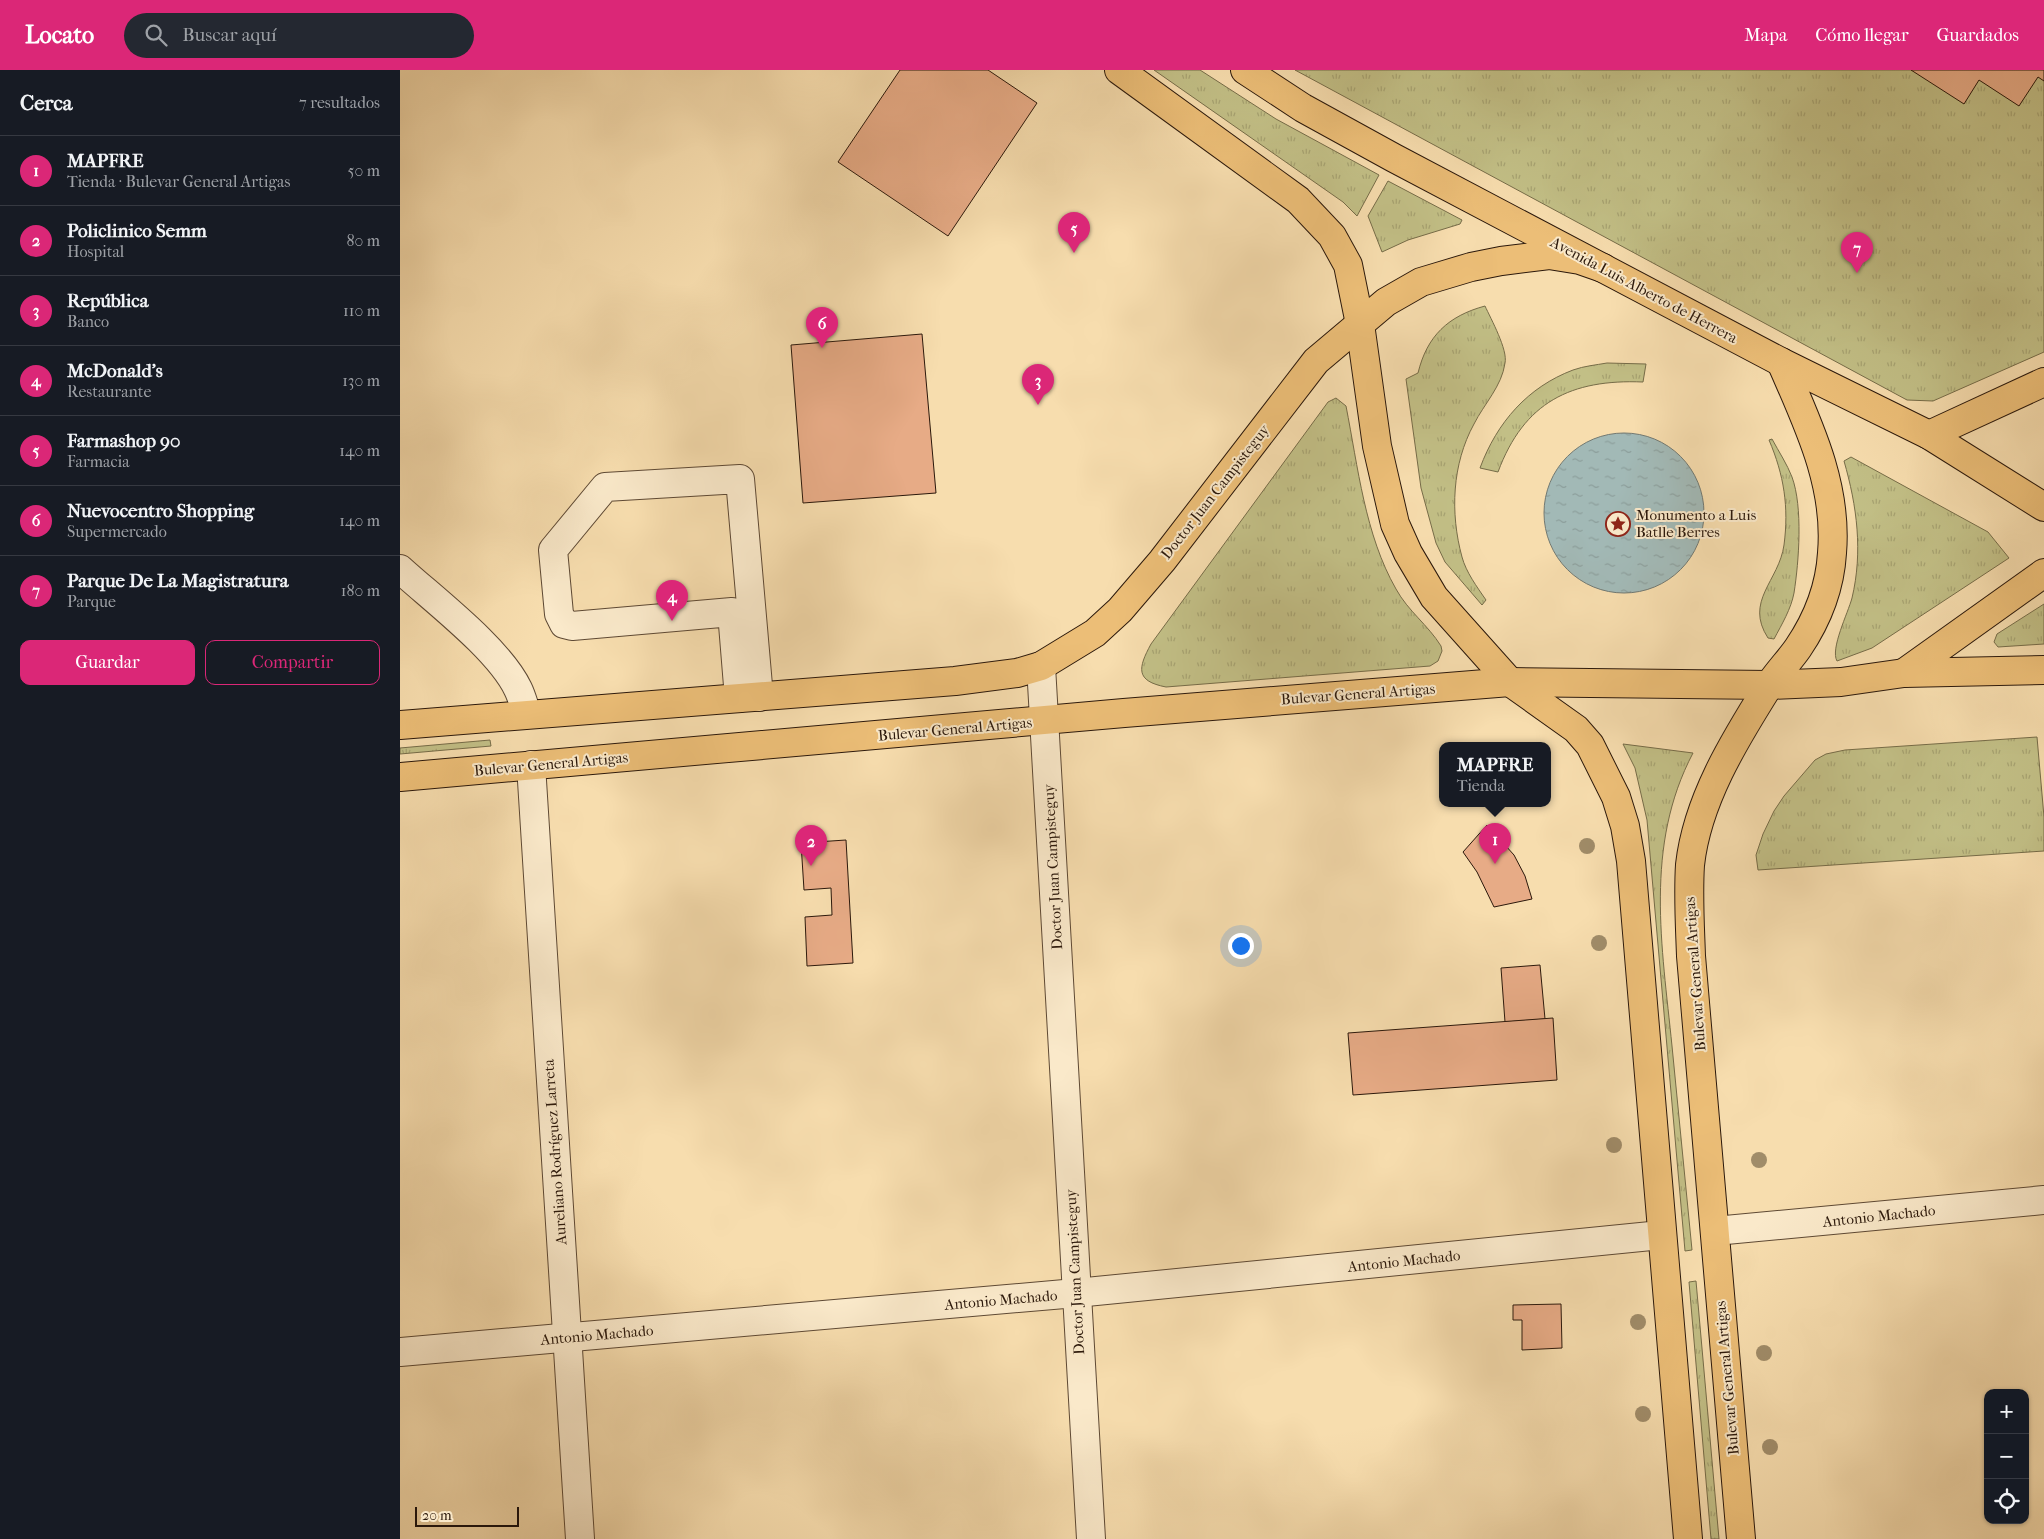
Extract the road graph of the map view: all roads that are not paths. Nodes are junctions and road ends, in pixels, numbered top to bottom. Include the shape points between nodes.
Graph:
1 (1119, 70) edge
2 (1245, 70) edge
3 (1603, 268) junction
4 (1360, 324) junction
5 (1781, 362) junction
6 (2044, 382) edge
7 (1929, 435) junction
8 (2044, 507) edge
9 (400, 569) edge
10 (2044, 573) edge
11 (1041, 666) junction
12 (2044, 670) edge
13 (1904, 673) junction
14 (1510, 682) junction
15 (1769, 685) junction
16 (749, 698) junction
17 (527, 714) junction
18 (1045, 721) junction
19 (400, 725) edge
20 (531, 765) junction
21 (400, 776) edge
22 (2044, 1200) edge
23 (1714, 1232) junction
24 (1661, 1236) junction
25 (1076, 1293) junction
26 (567, 1337) junction
27 (400, 1352) edge
28 (580, 1539) edge
29 (1091, 1539) edge
30 (1688, 1539) edge
31 (1741, 1539) edge

1 - 4 main road via 1313,214 1332,236 1348,265
2 - 3 main road, Avenida Luis Alberto de Herrera via 1312,113
3 - 4 main road, Doctor Juan Campisteguy via 1549,255 1471,266 1406,290
3 - 5 main road, Avenida Luis Alberto de Herrera
4 - 11 main road, Doctor Juan Campisteguy via 1316,361 1162,561 1120,610 1095,633
4 - 14 main road via 1377,446 1395,524 1434,597
5 - 7 main road, Avenida Luis Alberto de Herrera
5 - 15 main road via 1806,418 1826,476 1831,501 1832,552 1826,586 1811,627
6 - 7 main road
7 - 8 main road, Avenida Luis Alberto de Herrera
9 - 17 street via 483,644 509,673
10 - 13 main road
11 - 16 main road via 955,681
11 - 18 street, Doctor Juan Campisteguy
12 - 13 main road
13 - 15 main road via 1876,679
14 - 15 main road, Bulevar General Artigas
14 - 18 main road, Bulevar General Artigas
14 - 24 main road via 1564,720 1590,745 1616,797 1625,826
15 - 23 main road, Bulevar General Artigas via 1725,759 1698,822 1690,864 1691,956
16 - 16 street via 740,479 605,487 553,550 559,614 564,624 572,626 732,612
16 - 17 main road
17 - 19 main road
18 - 20 main road, Bulevar General Artigas
18 - 25 street, Doctor Juan Campisteguy
20 - 21 main road, Bulevar General Artigas
20 - 26 street, Aureliano Rodríguez Larreta
22 - 23 street, Antonio Machado
23 - 31 main road, Bulevar General Artigas
24 - 25 street, Antonio Machado
24 - 30 main road
25 - 26 street, Antonio Machado
25 - 29 street, Doctor Juan Campisteguy
26 - 27 street, Antonio Machado
26 - 28 street, Aureliano Rodríguez Larreta

